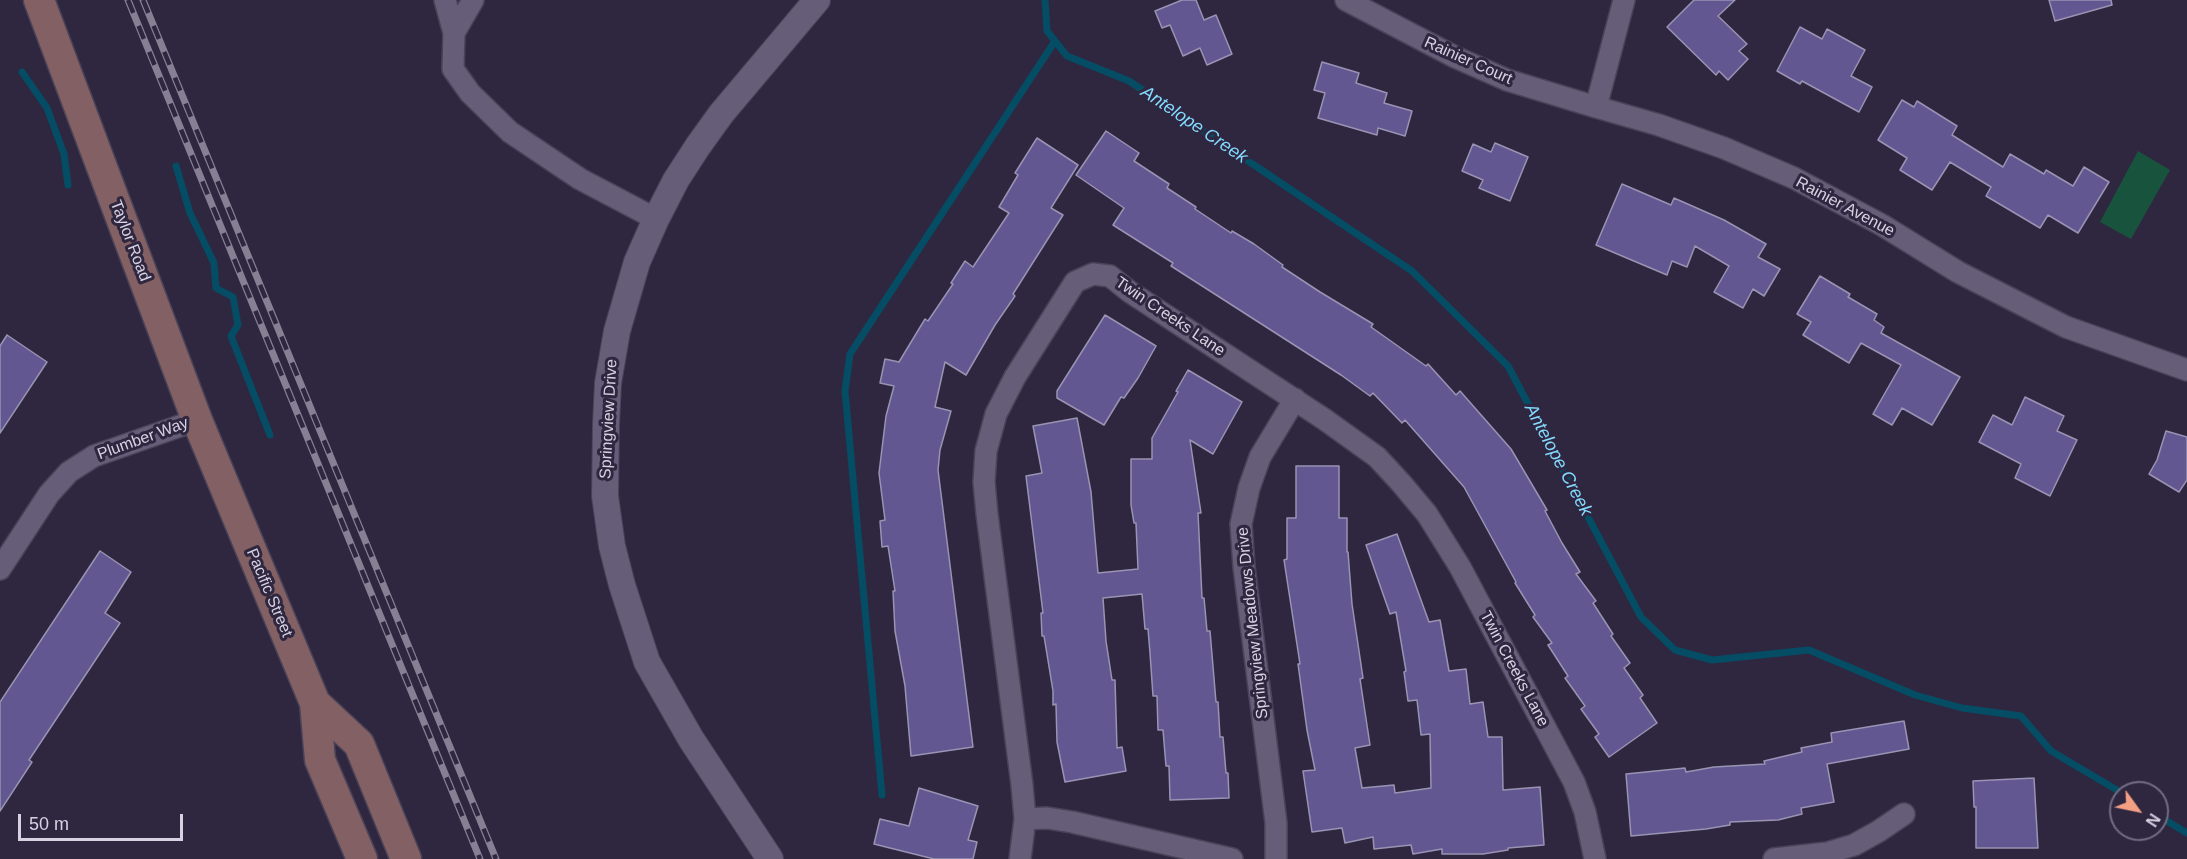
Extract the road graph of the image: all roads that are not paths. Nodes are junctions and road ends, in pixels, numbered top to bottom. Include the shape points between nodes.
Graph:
1 (39, 0) edge
2 (446, 0) edge
3 (473, 0) edge
4 (817, 0) edge
5 (1346, 0) edge
6 (1624, 0) edge
7 (454, 33) junction
8 (1596, 106) junction
9 (656, 219) junction
10 (2187, 370) edge
11 (1295, 399) junction
12 (197, 420) junction
13 (223, 482) joint
14 (0, 569) edge
15 (315, 703) junction
16 (1904, 814) dead end
17 (1025, 819) junction
18 (362, 859) edge
19 (406, 859) edge
20 (770, 859) edge
21 (1020, 859) edge
22 (1232, 859) edge
23 (1276, 859) edge
24 (1595, 859) edge
25 (1774, 859) edge

1 - 12 main road, Taylor Road
2 - 7 street
3 - 7 street
4 - 9 street, Springview Drive via 721,114 676,180
5 - 8 street, Rainier Court via 1507,80
6 - 8 street
7 - 9 street via 453,69 470,93 510,132 580,179
8 - 10 street, Rainier Avenue via 1724,148 1794,178 1958,272 2067,327
9 - 20 street, Springview Drive via 625,298 608,383 605,496 612,546 647,662 691,739
11 - 17 street, Twin Creeks Lane via 1110,276 1092,274 1076,282 1015,377 996,414 986,451 987,514
11 - 23 street, Springview Meadows Drive via 1260,457 1241,524 1276,823
11 - 24 street, Twin Creeks Lane via 1377,457 1428,514 1445,540 1574,782 1586,812
12 - 13 main road, Taylor Road
12 - 14 street, Plumber Way via 94,456 69,472 49,494
13 - 15 main road, Pacific Street
15 - 18 main road, Pacific Street via 320,760
15 - 19 main road, Pacific Street via 359,744
16 - 25 street via 1854,844 1827,853
17 - 21 street, Twin Creeks Lane
17 - 22 street via 1072,822

